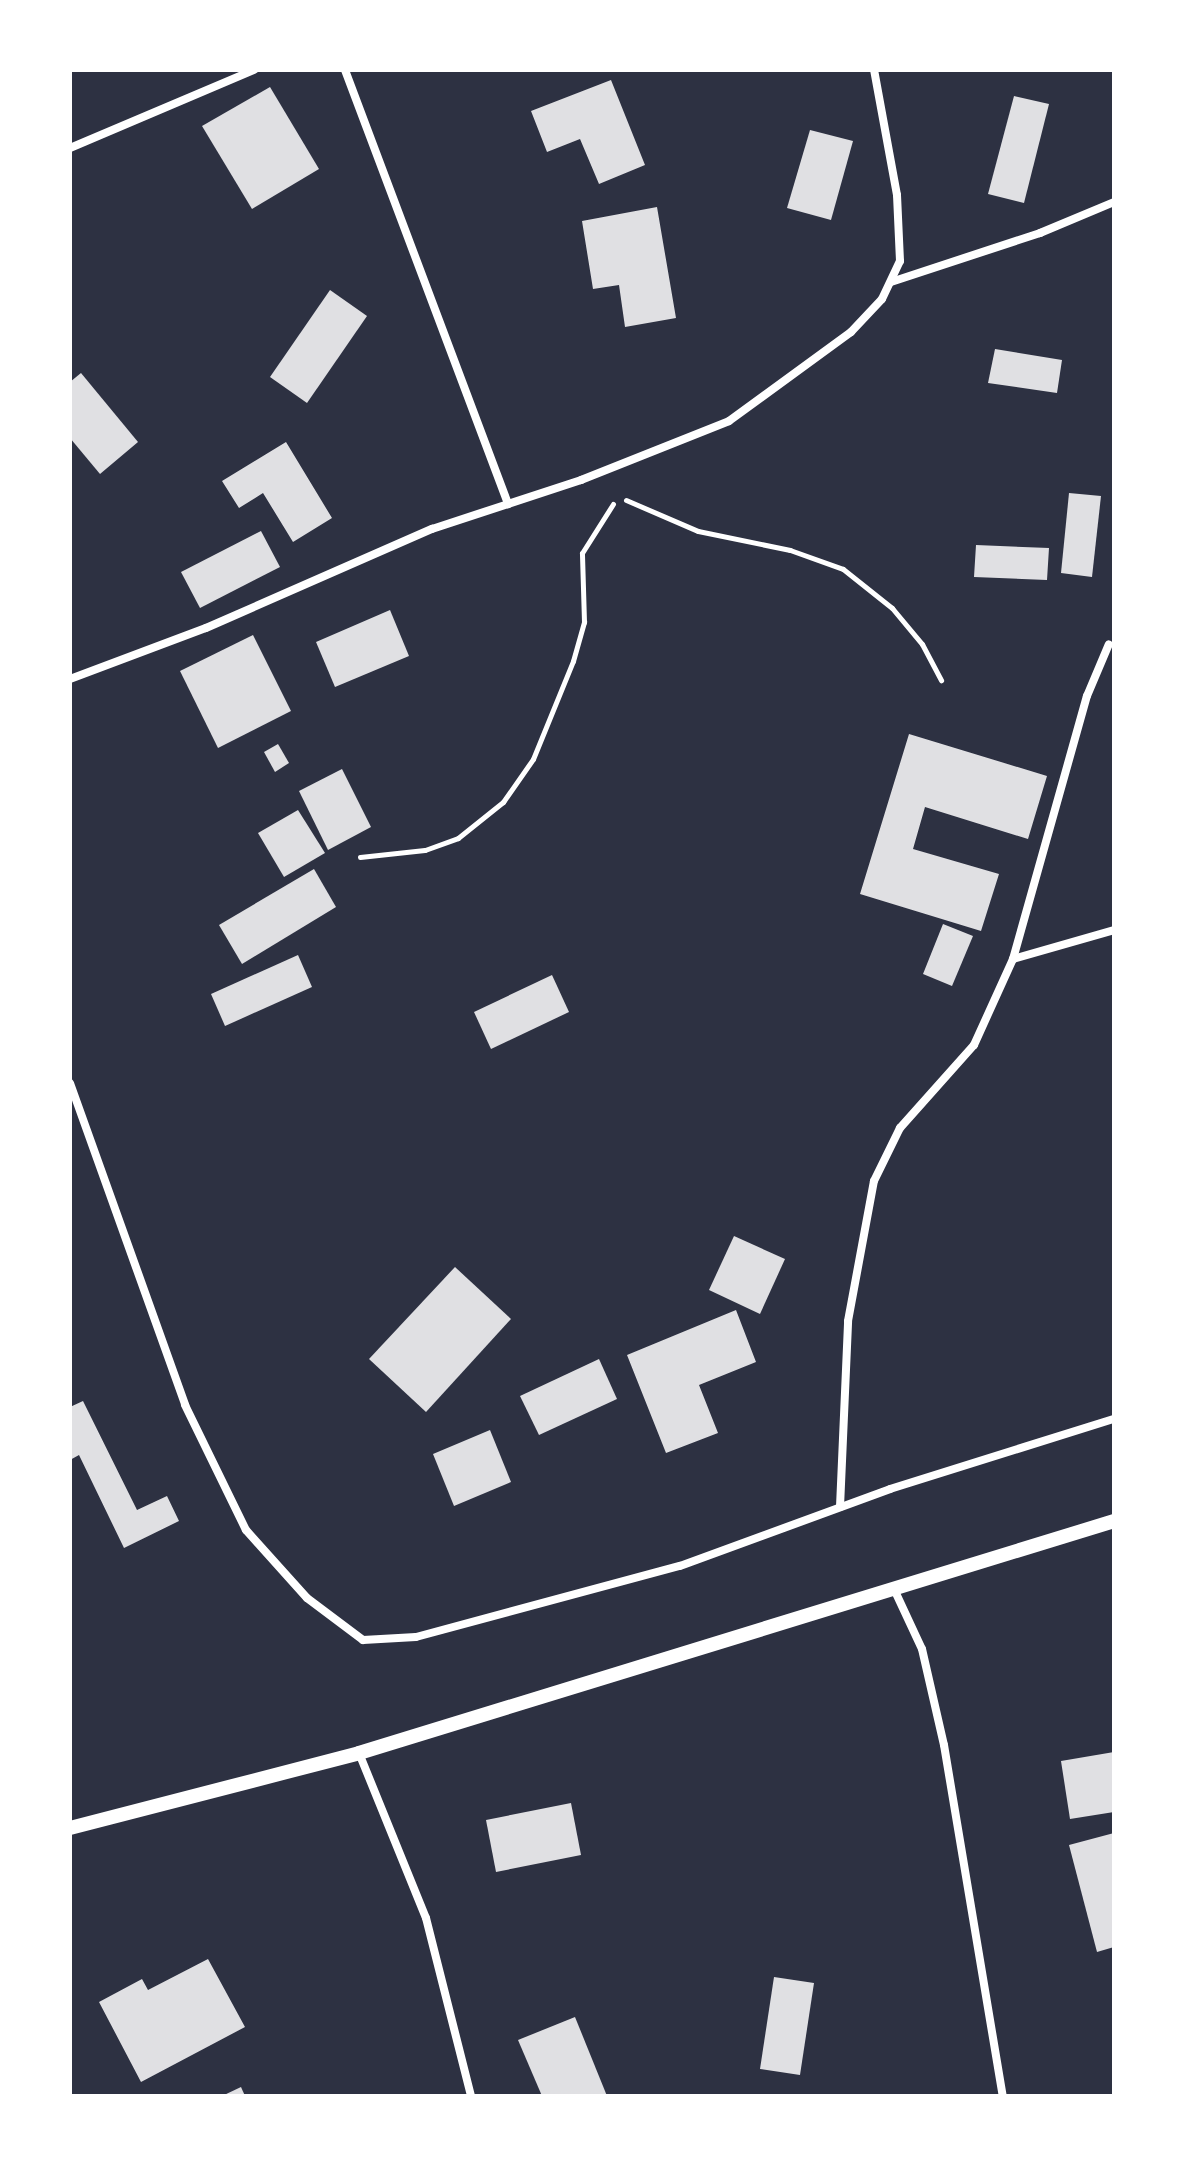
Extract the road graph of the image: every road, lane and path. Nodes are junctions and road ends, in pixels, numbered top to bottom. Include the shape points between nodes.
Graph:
1 (254, 70) edge
2 (345, 70) edge
3 (874, 70) edge
4 (70, 148) edge
5 (1114, 202) edge
6 (891, 282) junction
7 (508, 504) junction
8 (1109, 644) dead end
9 (70, 679) edge
10 (941, 680) dead end
11 (360, 857) dead end
12 (1114, 930) edge
13 (1013, 959) junction
14 (70, 1083) edge
15 (1114, 1419) edge
16 (840, 1507) junction
17 (1114, 1521) edge
18 (894, 1589) junction
19 (359, 1753) junction
20 (70, 1828) edge
21 (471, 2096) edge
22 (1003, 2096) edge

1 - 4 street
2 - 7 street
3 - 6 street via 897,195 900,261
5 - 6 street via 1040,233
6 - 7 street via 851,332 729,421
7 - 9 street via 432,529 206,628
8 - 13 street via 1087,696
10 - 11 path via 922,644 892,608 843,569 790,550 698,531 618,497 582,553 584,622 573,661 533,759 503,802 458,838 425,850
12 - 13 street
13 - 16 street via 974,1045 900,1128 874,1181 848,1321
14 - 16 street via 185,1405 246,1530 307,1598 363,1640 416,1637 680,1566
15 - 16 street
17 - 18 street
18 - 19 street
18 - 22 street via 922,1649 944,1745
19 - 20 street
19 - 21 street via 426,1918

